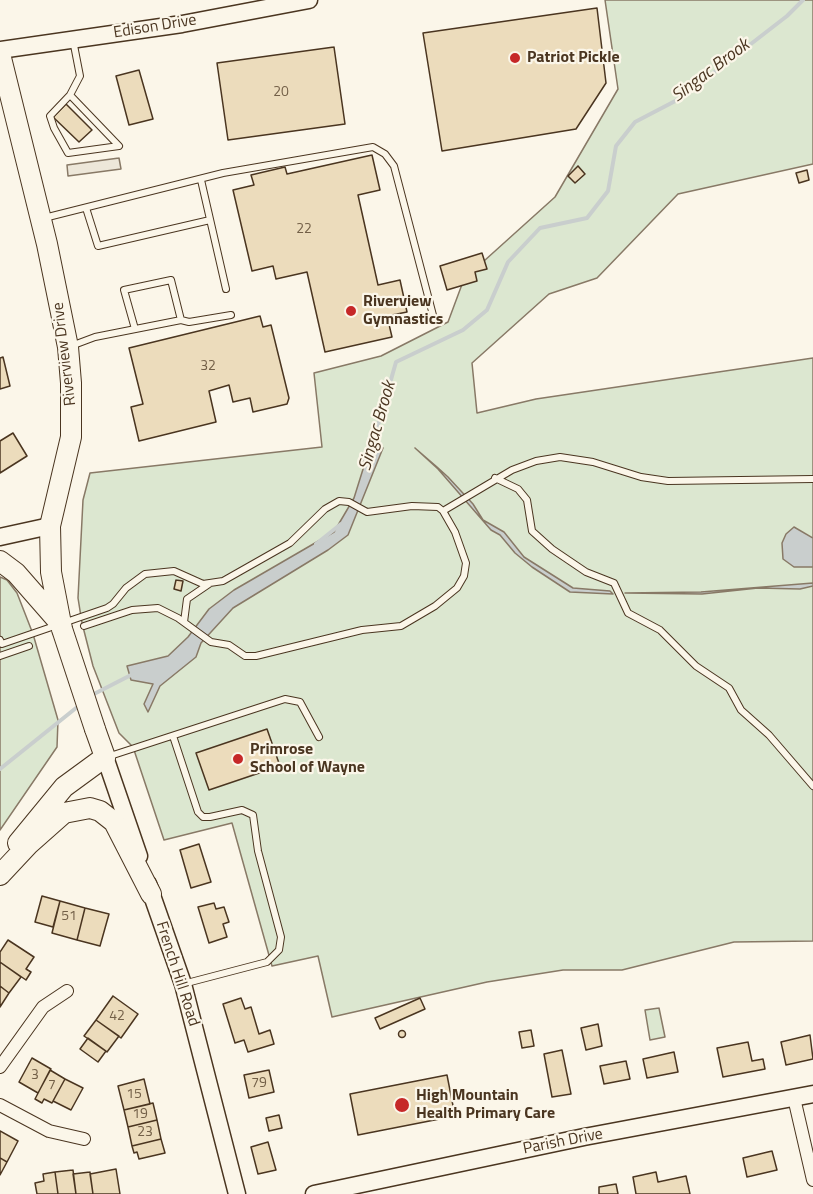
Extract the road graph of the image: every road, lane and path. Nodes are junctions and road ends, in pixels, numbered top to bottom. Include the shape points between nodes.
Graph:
1 (309, 0) edge
2 (73, 40) junction
3 (0, 52) edge
4 (3, 82) edge
5 (70, 95) junction
6 (201, 180) junction
7 (86, 208) junction
8 (41, 218) junction
9 (210, 220) junction
10 (226, 289) dead end
11 (231, 315) dead end
12 (181, 320) junction
13 (434, 320) dead end
14 (135, 329) junction
15 (68, 347) junction
16 (495, 478) junction
17 (813, 479) edge
18 (443, 511) junction
19 (50, 526) junction
20 (0, 537) edge
21 (0, 561) edge
22 (209, 584) junction
23 (113, 604) junction
24 (113, 615) junction
25 (186, 624) junction
26 (61, 626) junction
27 (84, 626) dead end
28 (1, 642) edge
29 (28, 646) dead end
30 (2, 655) edge
31 (173, 736) junction
32 (319, 737) dead end
33 (105, 758) junction
34 (813, 786) edge
35 (0, 869) edge
36 (0, 875) edge
37 (151, 894) junction
38 (183, 984) junction
39 (67, 991) dead end
40 (0, 1067) edge
41 (813, 1094) edge
42 (794, 1098) junction
43 (0, 1105) edge
44 (84, 1139) dead end
45 (813, 1180) edge
46 (237, 1194) edge
47 (314, 1194) edge

1 - 2 main road, Edison Drive
2 - 3 main road, Edison Drive
2 - 5 lane via 80,76
3 - 4 main road, Riverview Drive
4 - 8 main road, Riverview Drive
5 - 5 lane via 50,116 68,153 119,146
6 - 7 lane
6 - 9 lane
6 - 13 lane via 373,147 385,154 394,166
7 - 8 lane
7 - 9 lane via 98,246
8 - 15 main road, Riverview Drive
9 - 10 lane
11 - 12 lane
12 - 14 lane
12 - 14 lane via 171,280 124,290
14 - 15 lane
15 - 19 main road, Riverview Drive via 70,437
16 - 17 lane via 525,464 560,457 668,481
16 - 18 lane
16 - 34 lane via 525,496 529,525 537,535 586,572 614,583 628,614 660,630 696,666 729,688 741,710 769,735
18 - 22 lane via 427,505 367,512 349,502 332,503 277,552
18 - 25 lane via 460,544 466,563 464,576 451,594 417,618 393,628 362,630 256,656 245,656 225,644 211,642
19 - 20 main road
19 - 26 main road, Riverview Drive via 51,572
21 - 26 main road via 16,573
22 - 23 lane via 174,571 145,574
22 - 25 lane via 187,599
23 - 24 lane
23 - 26 lane
24 - 25 lane via 158,608
24 - 27 lane
26 - 28 lane
26 - 33 main road, Riverview Drive, bridge
28 - 30 lane
29 - 30 lane
31 - 32 lane via 293,699 300,702
31 - 33 lane
31 - 38 lane via 203,817 242,810 253,815 256,844 281,937 279,950 267,962
33 - 35 main road via 52,799
33 - 37 main road, French Hill Road
36 - 37 main road via 64,813 90,808 114,822
37 - 38 main road, French Hill Road
38 - 46 main road, French Hill Road
39 - 40 street via 43,1007
41 - 42 main road, Parish Drive
42 - 45 street
42 - 47 main road, Parish Drive
43 - 44 street via 49,1131

